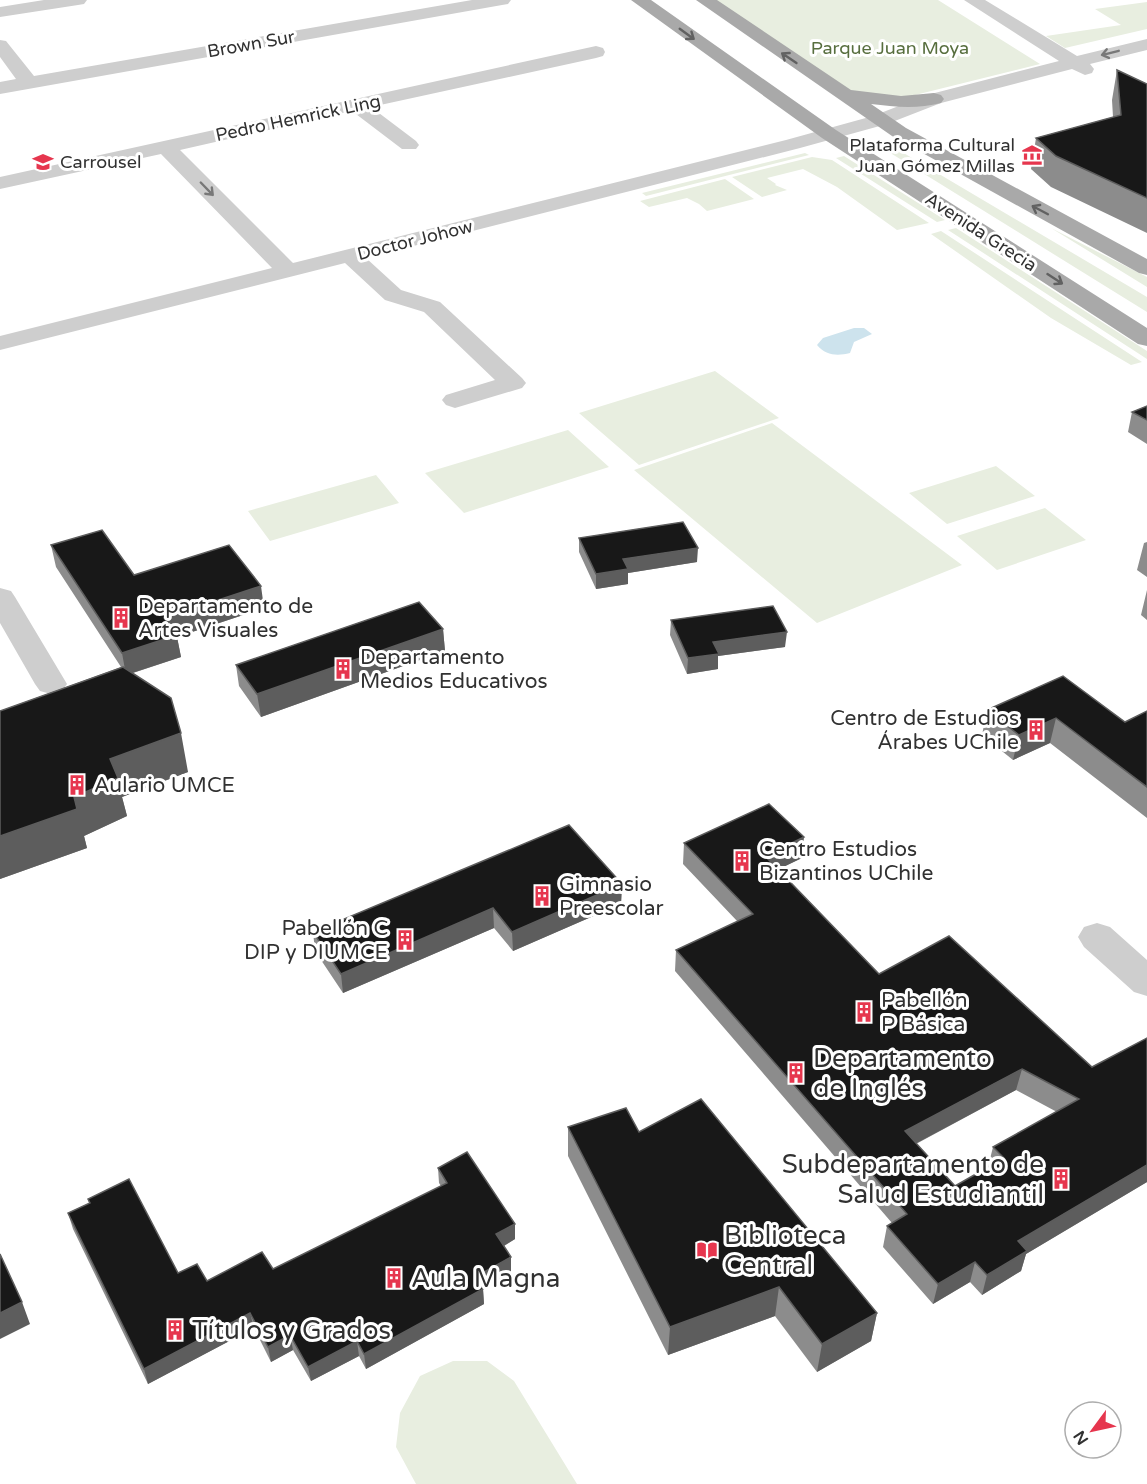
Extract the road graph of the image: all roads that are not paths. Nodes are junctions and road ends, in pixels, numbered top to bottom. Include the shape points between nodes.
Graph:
1 (78, 0) edge
2 (502, 0) edge
3 (640, 0) edge
4 (705, 0) edge
5 (973, 0) edge
6 (0, 12) edge
7 (1147, 44) edge
8 (0, 45) edge
9 (596, 52) dead end
10 (1147, 58) edge
11 (1074, 62) junction
12 (1091, 72) junction
13 (29, 83) junction
14 (0, 88) edge
15 (837, 91) junction
16 (934, 99) junction
17 (356, 105) junction
18 (880, 120) junction
19 (829, 134) junction
20 (409, 145) dead end
21 (166, 147) junction
22 (0, 183) edge
23 (350, 256) junction
24 (1147, 268) edge
25 (288, 271) junction
26 (1147, 339) edge
27 (0, 343) edge
28 (455, 400) dead end
29 (0, 597) edge
30 (51, 684) dead end
31 (1097, 938) dead end
32 (1147, 982) edge

1 - 6 street
2 - 13 street, Brown Sur
3 -> 19 main road, Avenida Grecia
15 -> 4 main road
5 - 11 street
7 -> 11 street
8 - 13 street
9 - 17 street, Pedro Hemrick Ling
10 - 12 street
11 - 12 street
11 - 16 street
12 - 18 street via 923,114
13 - 14 street, Brown Sur
15 - 16 main road via 884,102
15 - 18 main road
16 - 18 street
17 - 20 street
17 - 21 street, Pedro Hemrick Ling
18 - 19 street, Doctor Johow
24 -> 18 main road
19 - 23 street, Doctor Johow
19 -> 26 main road, Avenida Grecia
21 - 22 street, Pedro Hemrick Ling
21 -> 25 street
23 - 25 street, Doctor Johow
23 - 28 street via 393,295 432,307 513,383
25 - 27 street, Doctor Johow
29 - 30 street
31 - 32 street

